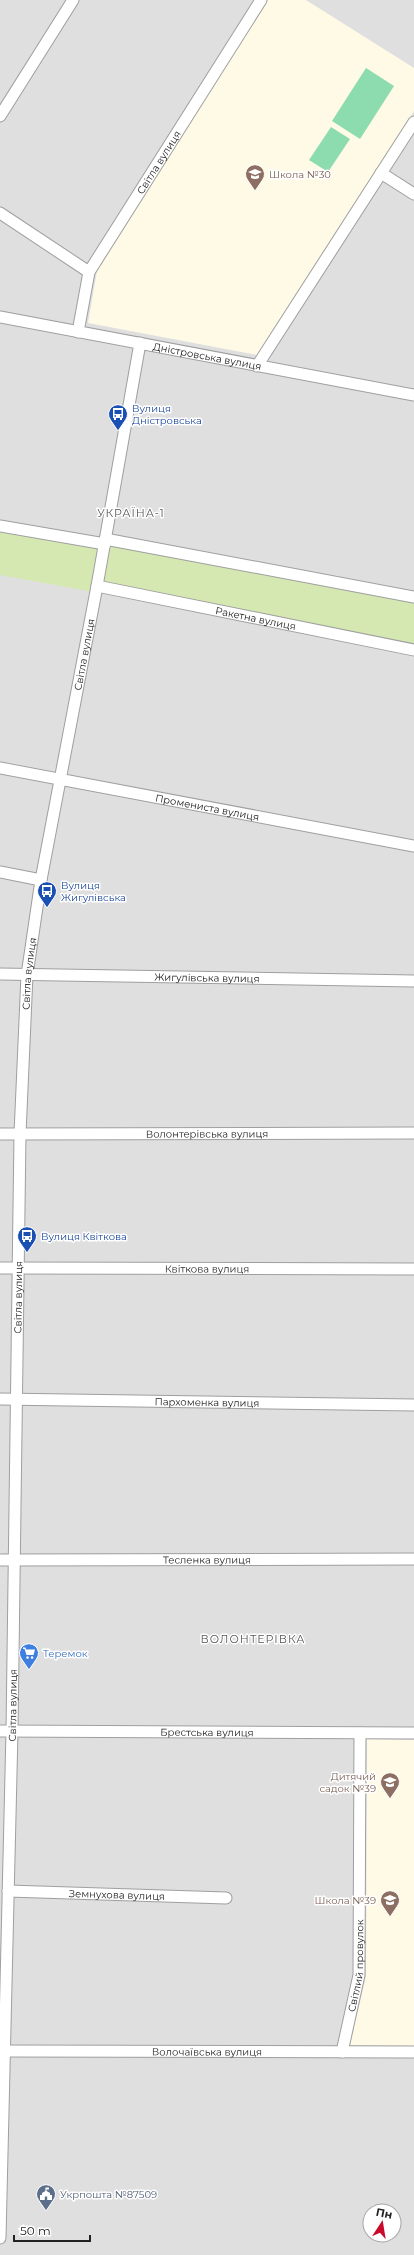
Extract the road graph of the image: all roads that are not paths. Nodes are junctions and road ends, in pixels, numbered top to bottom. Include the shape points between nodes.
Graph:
1 (73, 0) edge
2 (261, 0) edge
3 (0, 116) edge
4 (414, 122) edge
5 (381, 173) junction
6 (414, 194) edge
7 (0, 213) edge
8 (89, 272) junction
9 (0, 317) edge
10 (78, 332) junction
11 (140, 343) junction
12 (257, 366) junction
13 (414, 395) edge
14 (0, 526) edge
15 (105, 541) junction
16 (97, 586) junction
17 (414, 597) edge
18 (414, 650) edge
19 (0, 768) edge
20 (60, 779) junction
21 (414, 846) edge
22 (0, 872) edge
23 (41, 880) junction
24 (0, 974) edge
25 (27, 975) junction
26 (414, 981) edge
27 (414, 1133) edge
28 (0, 1134) edge
29 (20, 1134) junction
30 (0, 1268) edge
31 (18, 1268) junction
32 (414, 1269) edge
33 (0, 1399) edge
34 (17, 1399) junction
35 (414, 1405) edge
36 (414, 1559) edge
37 (0, 1560) edge
38 (14, 1560) junction
39 (0, 1731) edge
40 (12, 1731) junction
41 (360, 1733) junction
42 (414, 1733) edge
43 (8, 1891) junction
44 (226, 1898) dead end
45 (2, 2051) edge
46 (342, 2052) junction
47 (414, 2052) edge
48 (0, 2238) edge

1 - 3 street
2 - 8 street, Світла вулиця
4 - 5 street
5 - 6 street
5 - 12 street
7 - 8 street
8 - 10 street, Світла вулиця
9 - 10 street, Дністровська вулиця
10 - 11 street, Дністровська вулиця
11 - 12 street, Дністровська вулиця
11 - 15 street, Світла вулиця
12 - 13 street, Дністровська вулиця
14 - 15 street
15 - 16 street, Світла вулиця
15 - 17 street
16 - 18 street, Ракетна вулиця
16 - 20 street, Світла вулиця
19 - 20 street, Промениста вулиця
20 - 21 street, Промениста вулиця
20 - 23 street, Світла вулиця
22 - 23 street
23 - 25 street, Світла вулиця
24 - 25 street, Жигулівська вулиця
25 - 26 street, Жигулівська вулиця
25 - 29 street, Світла вулиця
27 - 29 street, Волонтерівська вулиця
28 - 29 street, Волонтерівська вулиця
29 - 31 street, Світла вулиця
30 - 31 street, Квіткова вулиця
31 - 32 street, Квіткова вулиця
31 - 34 street, Світла вулиця
33 - 34 street, Пархоменка вулиця
34 - 35 street, Пархоменка вулиця
34 - 38 street, Світла вулиця
36 - 38 street, Тесленка вулиця
37 - 38 street, Тесленка вулиця
38 - 40 street, Світла вулиця
39 - 40 street, Брестська вулиця
40 - 41 street, Брестська вулиця
40 - 43 street, Світла вулиця
41 - 42 street, Брестська вулиця
41 - 46 street, Світлий провулок via 359,1975
43 - 44 street, Земнухова вулиця
43 - 45 street, Світла вулиця
45 - 46 street, Волочаївська вулиця
45 - 48 street, Світла вулиця
46 - 47 street, Волочаївська вулиця

